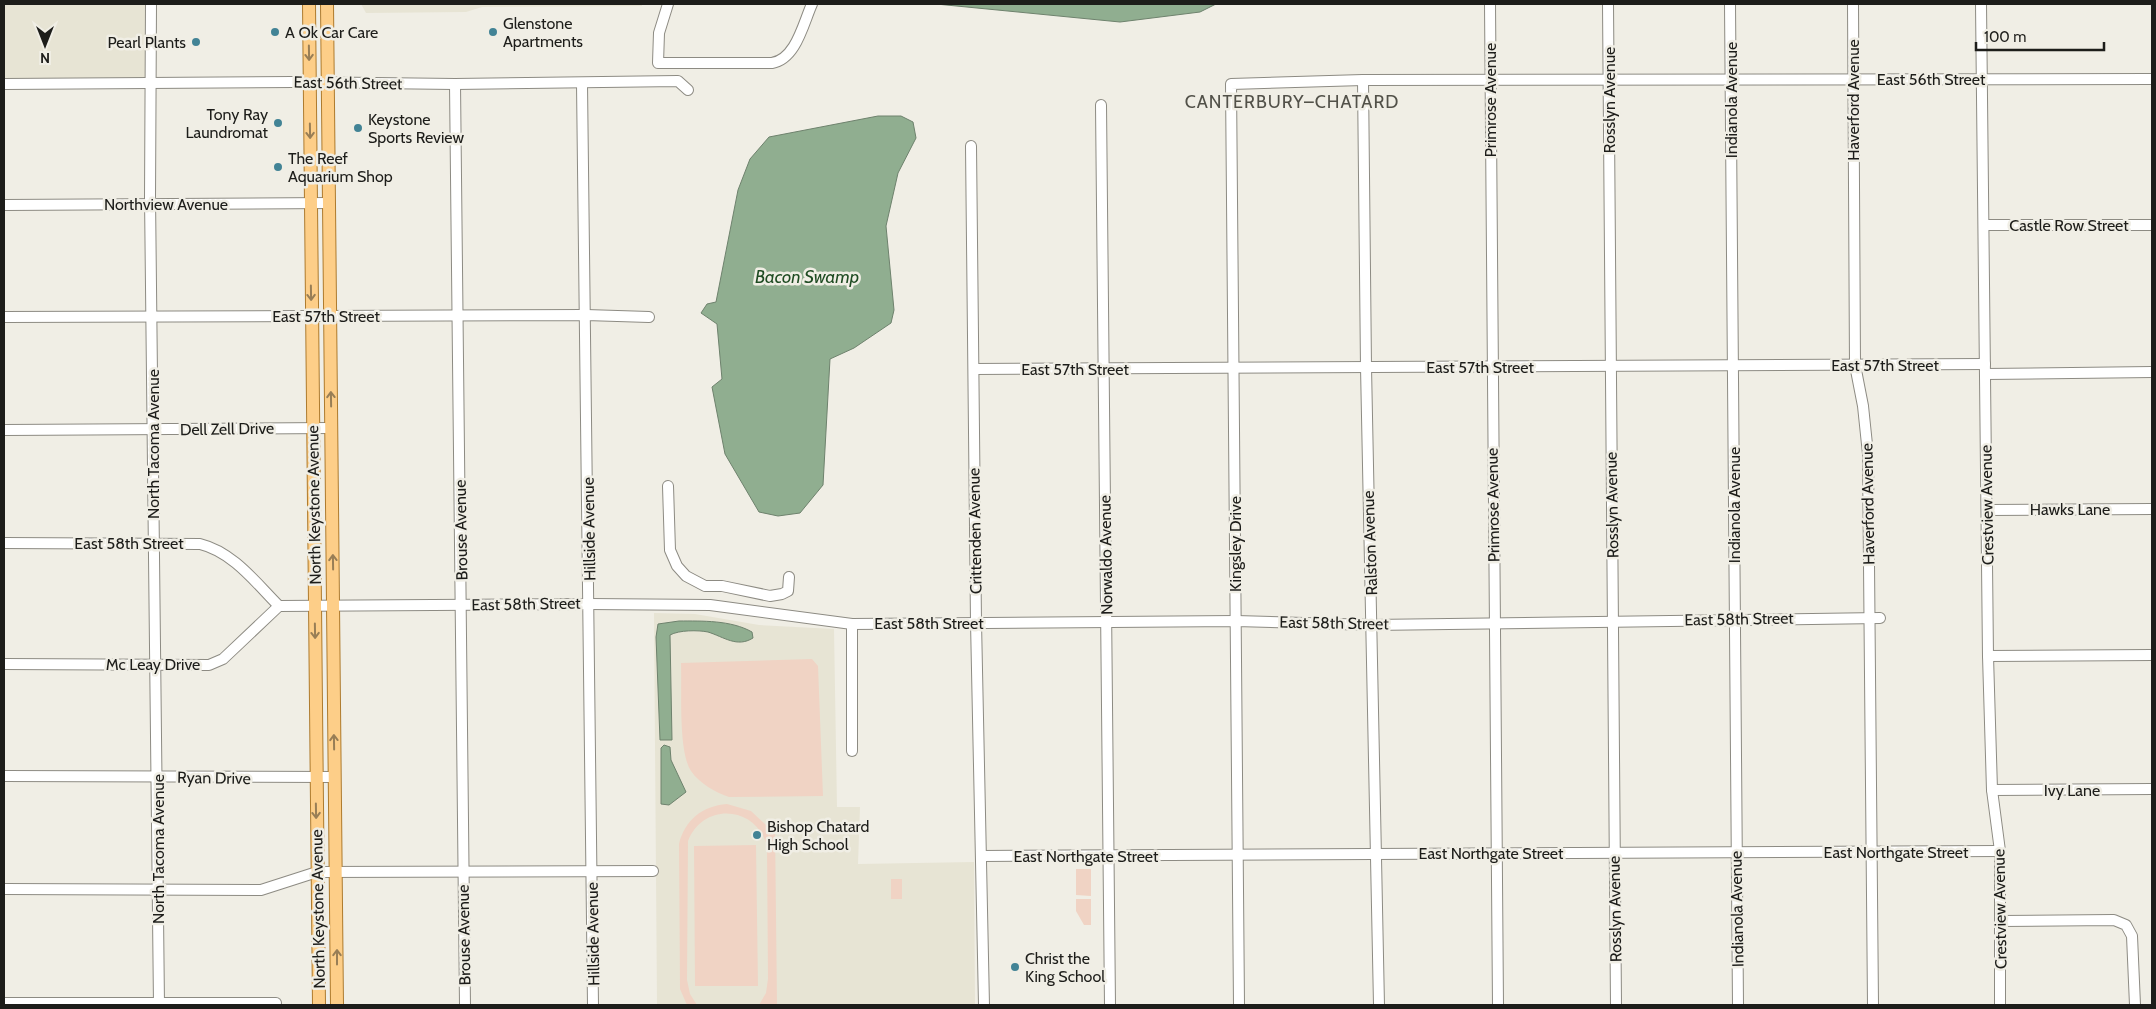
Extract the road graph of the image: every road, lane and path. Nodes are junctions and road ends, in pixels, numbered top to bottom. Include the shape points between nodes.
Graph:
1 (150, 4) edge
2 (309, 4) edge
3 (327, 4) edge
4 (668, 4) edge
5 (812, 4) edge
6 (1490, 4) edge
7 (1608, 4) edge
8 (1730, 4) edge
9 (1853, 4) edge
10 (1981, 4) edge
11 (1982, 79) junction
12 (2152, 79) edge
13 (1363, 80) junction
14 (1490, 80) junction
15 (1608, 80) junction
16 (1730, 80) junction
17 (1853, 80) junction
18 (309, 82) junction
19 (150, 83) junction
20 (4, 84) edge
21 (328, 84) junction
22 (455, 84) junction
23 (582, 84) junction
24 (1231, 84) joint
25 (688, 90) dead end
26 (1101, 105) dead end
27 (971, 146) dead end
28 (310, 203) junction
29 (329, 203) junction
30 (150, 204) junction
31 (4, 205) edge
32 (1985, 225) junction
33 (2152, 225) edge
34 (586, 315) junction
35 (152, 316) junction
36 (312, 316) junction
37 (330, 316) junction
38 (458, 316) junction
39 (649, 317) dead end
40 (4, 318) edge
41 (1855, 365) junction
42 (1611, 366) junction
43 (1733, 366) junction
44 (1366, 367) junction
45 (1492, 367) junction
46 (1234, 368) junction
47 (974, 369) junction
48 (1104, 369) junction
49 (1985, 369) junction
50 (2152, 372) edge
51 (313, 428) junction
52 (331, 428) junction
53 (4, 430) edge
54 (154, 430) junction
55 (668, 486) dead end
56 (2152, 509) edge
57 (1987, 510) junction
58 (4, 543) edge
59 (154, 543) junction
60 (789, 577) dead end
61 (711, 586) junction
62 (589, 604) junction
63 (461, 605) junction
64 (710, 605) junction
65 (279, 606) junction
66 (315, 606) junction
67 (333, 606) junction
68 (1875, 618) junction
69 (1735, 619) junction
70 (1236, 621) junction
71 (1614, 621) junction
72 (976, 622) junction
73 (852, 624) junction
74 (1106, 624) junction
75 (1494, 624) junction
76 (1372, 625) junction
77 (2152, 654) edge
78 (1988, 656) junction
79 (4, 664) edge
80 (155, 664) junction
81 (852, 751) dead end
82 (4, 776) edge
83 (157, 776) junction
84 (316, 777) junction
85 (335, 777) junction
86 (2152, 789) edge
87 (1992, 790) junction
88 (2000, 851) junction
89 (1737, 852) junction
90 (1872, 852) junction
91 (1496, 853) junction
92 (1614, 853) junction
93 (1377, 854) junction
94 (1238, 855) junction
95 (982, 856) junction
96 (1109, 857) junction
97 (463, 870) junction
98 (592, 870) junction
99 (336, 871) junction
100 (653, 871) dead end
101 (317, 872) junction
102 (4, 889) edge
103 (158, 889) junction
104 (2001, 921) junction
105 (4, 1003) edge
106 (276, 1003) dead end
107 (159, 1004) edge
108 (319, 1005) edge
109 (337, 1005) edge
110 (465, 1005) edge
111 (594, 1005) edge
112 (984, 1005) edge
113 (1110, 1005) edge
114 (1239, 1005) edge
115 (1379, 1005) edge
116 (1498, 1005) edge
117 (1616, 1005) edge
118 (1738, 1005) edge
119 (1873, 1005) edge
120 (2000, 1005) edge
121 (2135, 1005) edge

1 - 19 street, North Tacoma Avenue
2 -> 18 main road, North Keystone Avenue
3 - 21 main road, North Keystone Avenue
4 - 5 street via 659,33 658,63 782,61 792,51
6 - 14 street, Primrose Avenue
7 - 15 street, Rosslyn Avenue
8 - 16 street, Indianola Avenue
9 - 17 street, Haverford Avenue
10 - 11 street, Crestview Avenue
11 - 12 street, East 56th Street
11 - 17 street, East 56th Street
11 - 32 street, Crestview Avenue
13 - 14 street, East 56th Street
13 - 24 street, East 56th Street
13 - 44 street, Ralston Avenue
14 - 15 street, East 56th Street
14 - 45 street, Primrose Avenue
15 - 16 street, East 56th Street
15 - 42 street, Rosslyn Avenue
16 - 17 street, East 56th Street
16 - 43 street, Indianola Avenue
17 - 41 street, Haverford Avenue
18 - 19 street, East 56th Street
18 - 21 street, East 56th Street
18 -> 28 main road, North Keystone Avenue
19 - 20 street, East 56th Street
19 - 30 street, North Tacoma Avenue
21 - 22 street, East 56th Street
21 - 29 main road, North Keystone Avenue
22 - 23 street, East 56th Street
22 - 38 street, Brouse Avenue
23 - 25 street, East 56th Street via 678,81
23 - 34 street, Hillside Avenue
24 - 46 street, Kingsley Drive
26 - 48 street, Norwaldo Avenue
27 - 47 street, Crittenden Avenue
28 - 29 street, Northview Avenue
28 - 30 street, Northview Avenue
28 -> 36 main road, North Keystone Avenue
29 - 37 main road, North Keystone Avenue
30 - 31 street, Northview Avenue
30 - 35 street, North Tacoma Avenue
32 - 33 street, Castle Row Street
32 - 49 street, Crestview Avenue
34 - 38 street, East 57th Street
34 - 39 street, East 57th Street
34 - 62 street, Hillside Avenue
35 - 36 street, East 57th Street
35 - 40 street, East 57th Street
35 - 54 street, North Tacoma Avenue
36 - 37 street, East 57th Street
36 - 51 main road, North Keystone Avenue
37 - 38 street, East 57th Street
52 -> 37 main road, North Keystone Avenue
38 - 63 street, Brouse Avenue
41 - 43 street, East 57th Street
41 - 49 street, East 57th Street
41 - 68 street, Haverford Avenue via 1868,442
42 - 43 street, East 57th Street
42 - 45 street, East 57th Street
42 - 71 street, Rosslyn Avenue
43 - 69 street, Indianola Avenue
44 - 45 street, East 57th Street
44 - 46 street, East 57th Street
44 - 76 street, Ralston Avenue
45 - 75 street, Primrose Avenue
46 - 48 street, East 57th Street
46 - 70 street, Kingsley Drive
47 - 48 street, East 57th Street
47 - 72 street, Crittenden Avenue
48 - 74 street, Norwaldo Avenue
49 - 50 street, East 57th Street
49 - 57 street, Crestview Avenue
51 - 52 street, Dell Zell Drive
51 - 54 street, Dell Zell Drive
51 - 66 main road, North Keystone Avenue
67 -> 52 main road, North Keystone Avenue
53 - 54 street, Dell Zell Drive
54 - 59 street, North Tacoma Avenue
55 - 61 street via 668,539 672,556 691,580
56 - 57 street, Hawks Lane
57 - 78 street, Crestview Avenue
58 - 59 street, East 58th Street
59 - 65 street, East 58th Street via 197,543 219,550
59 - 80 street, North Tacoma Avenue
60 - 61 street via 788,591 777,595
61 - 64 street
62 - 63 street, East 58th Street
62 - 64 street, East 58th Street
62 - 98 street, Hillside Avenue
63 - 67 street, East 58th Street
63 - 97 street, Brouse Avenue
64 - 73 street, East 58th Street
65 - 66 street, East 58th Street
65 - 80 street, Mc Leay Drive via 217,663
66 - 67 street, East 58th Street
66 -> 84 main road, North Keystone Avenue
85 -> 67 main road, North Keystone Avenue
68 - 69 street, East 58th Street
68 - 90 street, Haverford Avenue
69 - 71 street, East 58th Street
69 - 89 street, Indianola Avenue
70 - 74 street, East 58th Street
70 - 76 street, East 58th Street
70 - 94 street, Kingsley Drive
71 - 75 street, East 58th Street
71 - 92 street, Rosslyn Avenue
72 - 73 street, East 58th Street
72 - 74 street, East 58th Street
72 - 95 street, Crittenden Avenue
73 - 81 street
74 - 96 street, Norwaldo Avenue
75 - 76 street, East 58th Street
75 - 91 street, Primrose Avenue
76 - 93 street, Ralston Avenue
77 - 78 street
78 - 87 street, Crestview Avenue
79 - 80 street, Mc Leay Drive
80 - 83 street, North Tacoma Avenue
82 - 83 street, Ryan Drive
83 - 84 street, Ryan Drive
83 - 103 street, North Tacoma Avenue
84 - 85 street, Ryan Drive
84 -> 101 main road, North Keystone Avenue
85 - 99 main road, North Keystone Avenue
86 - 87 street, Ivy Lane
87 - 88 street, Crestview Avenue
88 - 90 street, East Northgate Street
88 - 104 street, Crestview Avenue
89 - 90 street, East Northgate Street
89 - 92 street, East Northgate Street
89 - 118 street, Indianola Avenue
90 - 119 street, Haverford Avenue
91 - 92 street, East Northgate Street
91 - 93 street, East Northgate Street
91 - 116 street, Primrose Avenue
92 - 117 street, Rosslyn Avenue
93 - 94 street, East Northgate Street
93 - 115 street, Ralston Avenue
94 - 96 street, East Northgate Street
94 - 114 street, Kingsley Drive
95 - 96 street, East Northgate Street
95 - 112 street, Crittenden Avenue
96 - 113 street, Norwaldo Avenue
97 - 98 street
97 - 99 street
97 - 110 street, Brouse Avenue
98 - 100 street
98 - 111 street, Hillside Avenue
99 - 101 street
109 -> 99 main road, North Keystone Avenue
101 - 103 street via 264,890
101 - 108 main road, North Keystone Avenue
102 - 103 street
103 - 107 street, North Tacoma Avenue
104 - 120 street, Crestview Avenue
104 - 121 street via 2114,920 2127,926 2132,939
105 - 107 street
106 - 107 street

